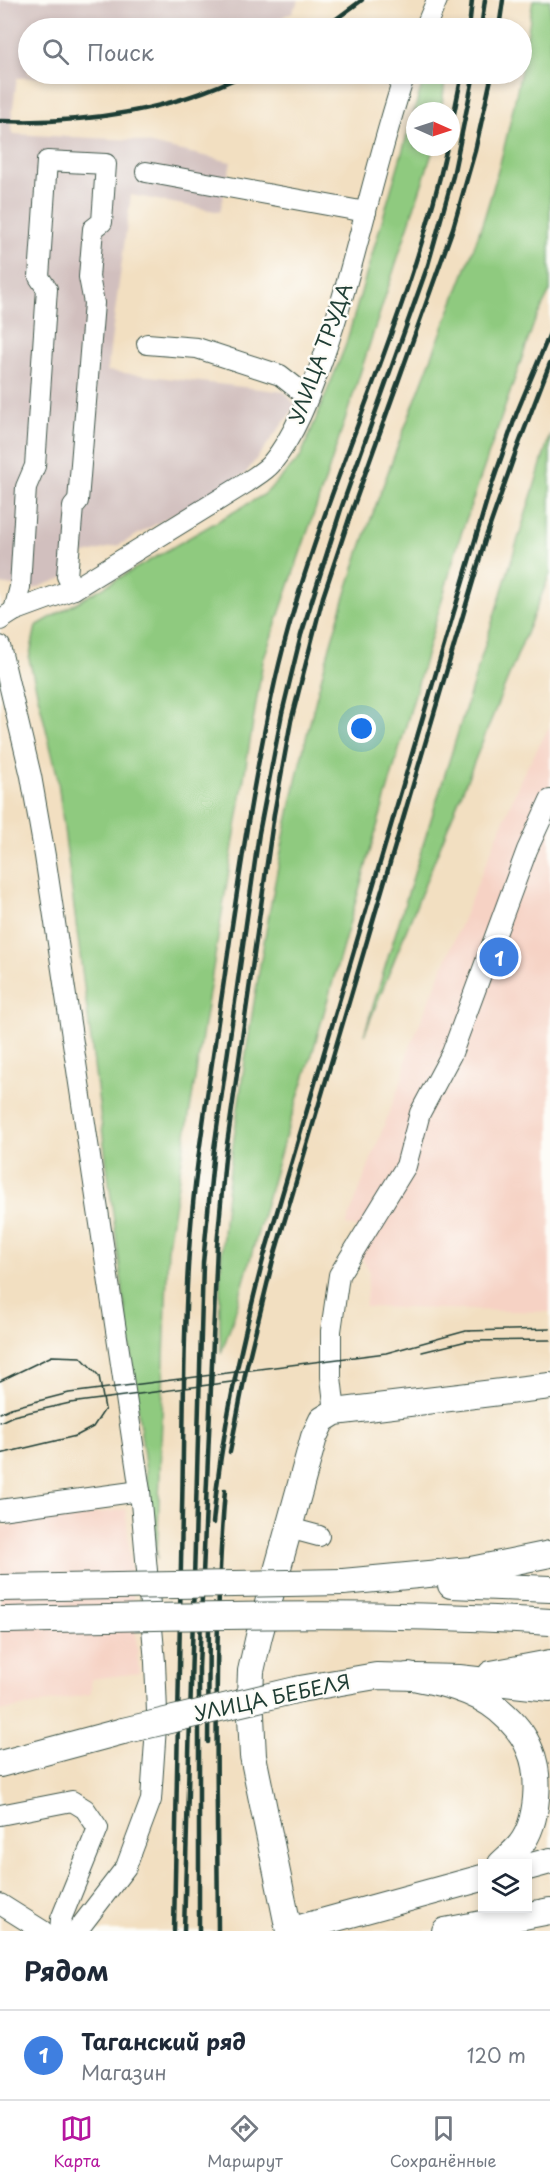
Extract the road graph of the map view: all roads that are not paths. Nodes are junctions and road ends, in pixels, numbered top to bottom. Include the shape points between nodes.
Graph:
1 (437, 0) edge
2 (429, 18) edge
3 (402, 84) edge
4 (146, 172) dead end
5 (366, 212) junction
6 (147, 344) dead end
7 (308, 397) junction
8 (74, 589) junction
9 (7, 616) edge
10 (0, 646) edge
11 (550, 800) edge
12 (550, 1386) edge
13 (335, 1412) junction
14 (140, 1491) junction
15 (0, 1510) edge
16 (289, 1528) junction
17 (319, 1536) dead end
18 (550, 1554) edge
19 (343, 1582) junction
20 (0, 1587) edge
21 (550, 1589) edge
22 (0, 1620) edge
23 (550, 1622) edge
24 (550, 1663) edge
25 (408, 1676) junction
26 (459, 1678) junction
27 (544, 1687) edge
28 (0, 1764) edge
29 (0, 1815) edge
30 (505, 1859) edge
31 (550, 1861) edge
32 (532, 1866) edge
33 (476, 1879) edge
34 (0, 1904) edge
35 (550, 1911) edge
36 (43, 1931) edge
37 (60, 1931) edge
38 (77, 1931) edge
39 (289, 1931) edge
40 (445, 1931) edge

1 - 2 street
3 - 5 street, УЛИЦА ТРУДА
4 - 5 street
5 - 7 street, УЛИЦА ТРУДА via 342,304
6 - 7 street via 197,348 280,375
7 - 8 street, УЛИЦА ТРУДА via 271,465
8 - 9 street, УЛИЦА ТРУДА
8 - 9 street via 67,576 73,507 78,501 94,303 89,277 93,229 102,222 106,164 47,161 39,276 47,289 35,466 26,487 20,587
10 - 14 street via 31,776 45,856
11 - 13 street via 526,850 452,1053 420,1113 405,1166 339,1275 331,1331
12 - 13 main road
13 - 16 main road via 322,1420 314,1437
14 - 15 street via 63,1511
14 - 38 street via 157,1712 151,1800 126,1867
16 - 17 street
16 - 39 main road via 259,1636 250,1696 253,1756
18 - 19 main road via 471,1570
19 - 20 main road, bridge
19 - 21 main road
22 - 23 main road, bridge via 343,1615
24 - 26 main road
25 - 26 main road, УЛИЦА БЕБЕЛЯ
25 - 28 main road, УЛИЦА БЕБЕЛЯ, bridge via 376,1676 300,1689
25 - 30 main road via 446,1683 498,1709 530,1750 537,1798 522,1843
26 - 27 main road, УЛИЦА БЕБЕЛЯ
29 - 37 street via 72,1801 84,1809 98,1828 61,1919
31 - 32 main road
33 - 39 main road
34 - 36 street
35 - 40 main road

